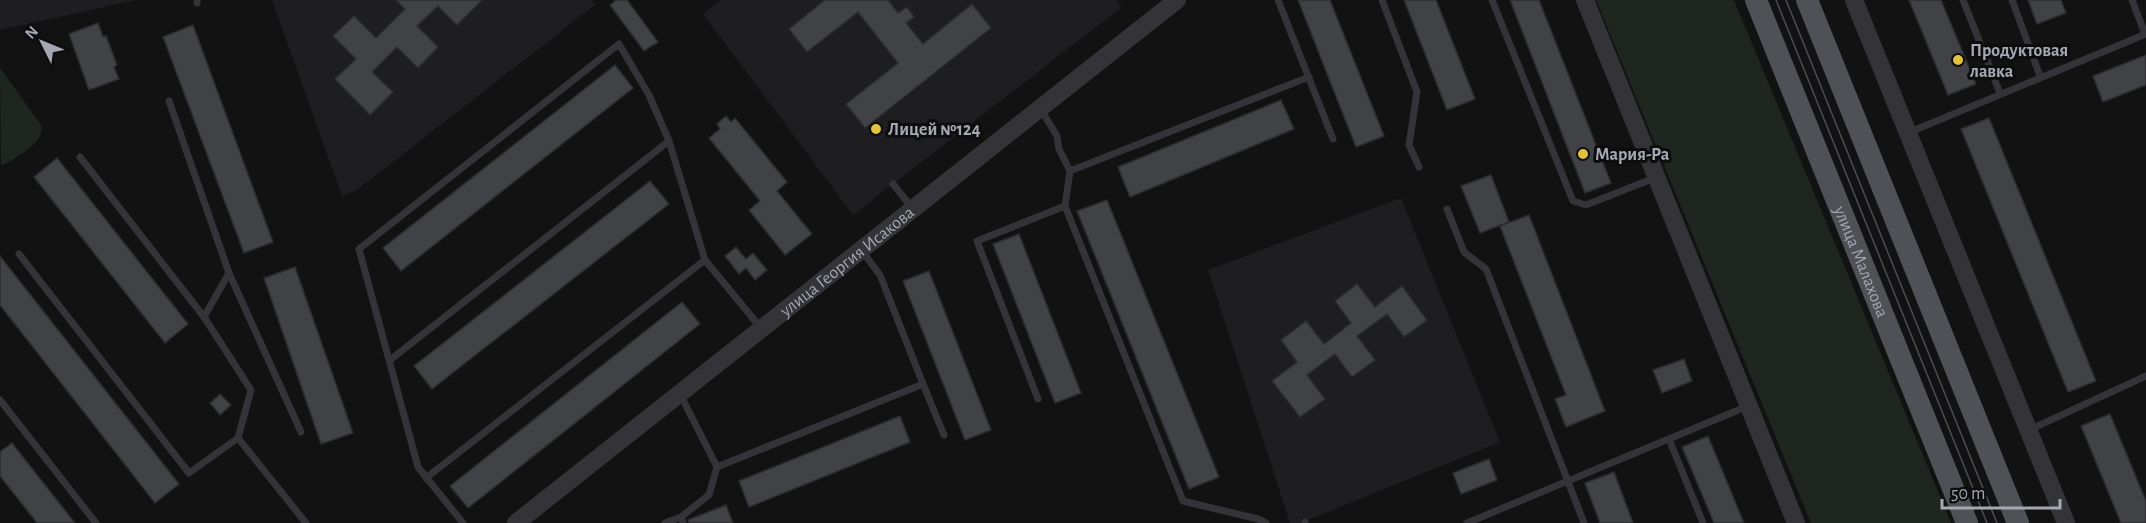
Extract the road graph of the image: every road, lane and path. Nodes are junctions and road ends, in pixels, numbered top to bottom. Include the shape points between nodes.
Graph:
1 (1177, 0) edge
2 (1278, 0) edge
3 (1382, 0) edge
4 (1492, 0) edge
5 (1585, 0) edge
6 (1756, 0) edge
7 (1807, 0) edge
8 (1854, 0) edge
9 (1963, 0) edge
10 (2012, 0) edge
11 (2132, 0) edge
12 (2146, 34) edge
13 (2040, 75) junction
14 (1308, 77) junction
15 (2001, 93) junction
16 (169, 101) dead end
17 (1040, 108) junction
18 (1907, 133) junction
19 (1333, 139) dead end
20 (669, 141) junction
21 (80, 157) dead end
22 (1419, 167) dead end
23 (1070, 171) junction
24 (1657, 177) junction
25 (893, 184) dead end
26 (1065, 206) junction
27 (913, 208) junction
28 (1447, 210) dead end
29 (862, 250) junction
30 (19, 254) dead end
31 (705, 260) junction
32 (229, 273) junction
33 (204, 317) junction
34 (762, 329) junction
35 (390, 360) junction
36 (2146, 376) edge
37 (923, 384) junction
38 (680, 393) junction
39 (1038, 399) dead end
40 (0, 400) edge
41 (1748, 406) junction
42 (2028, 430) junction
43 (301, 432) dead end
44 (944, 435) dead end
45 (238, 438) junction
46 (1669, 439) junction
47 (717, 467) junction
48 (426, 478) junction
49 (1568, 482) junction
50 (682, 520) edge
51 (96, 523) edge
52 (306, 523) edge
53 (463, 523) edge
54 (516, 523) edge
55 (665, 523) edge
56 (1266, 523) edge
57 (1467, 523) edge
58 (1584, 523) edge
59 (1703, 523) edge
60 (1796, 523) edge
61 (1967, 523) edge
62 (2018, 523) edge
63 (2066, 523) edge

1 - 17 street, улица Георгия Исакова
2 - 14 lane
3 - 22 lane via 1417,92 1409,145
4 - 24 lane via 1573,201 1586,205
5 - 24 street
6 - 61 main road, улица Малахова
7 - 62 main road
8 - 18 street
9 - 15 lane
10 - 13 lane
11 - 12 lane
12 - 13 lane
13 - 15 lane
14 - 19 lane
14 - 23 lane
15 - 18 lane
16 - 32 lane
17 - 23 lane via 1057,136
17 - 27 street, улица Георгия Исакова
18 - 42 street
20 - 31 lane
20 - 35 lane
20 - 35 lane via 620,44 359,249
21 - 33 lane
23 - 26 lane
24 - 41 street
25 - 27 lane
26 - 39 lane via 977,241
26 - 56 lane via 1183,501
27 - 29 street, улица Георгия Исакова
28 - 49 lane via 1464,252 1486,269
29 - 34 street, улица Георгия Исакова
29 - 37 lane via 880,274
30 - 45 lane via 189,473
31 - 34 lane
31 - 48 lane
32 - 33 lane
32 - 43 lane
33 - 45 lane via 251,390
34 - 38 street, улица Георгия Исакова
35 - 48 lane via 418,467
36 - 42 lane
37 - 44 lane
37 - 47 lane
38 - 47 lane
38 - 54 street, улица Георгия Исакова
40 - 51 lane
41 - 46 lane
41 - 60 street
42 - 63 street
45 - 52 lane
46 - 49 lane
46 - 59 lane
47 - 50 lane via 710,495
48 - 53 lane
49 - 57 lane
49 - 58 lane
50 - 55 lane

